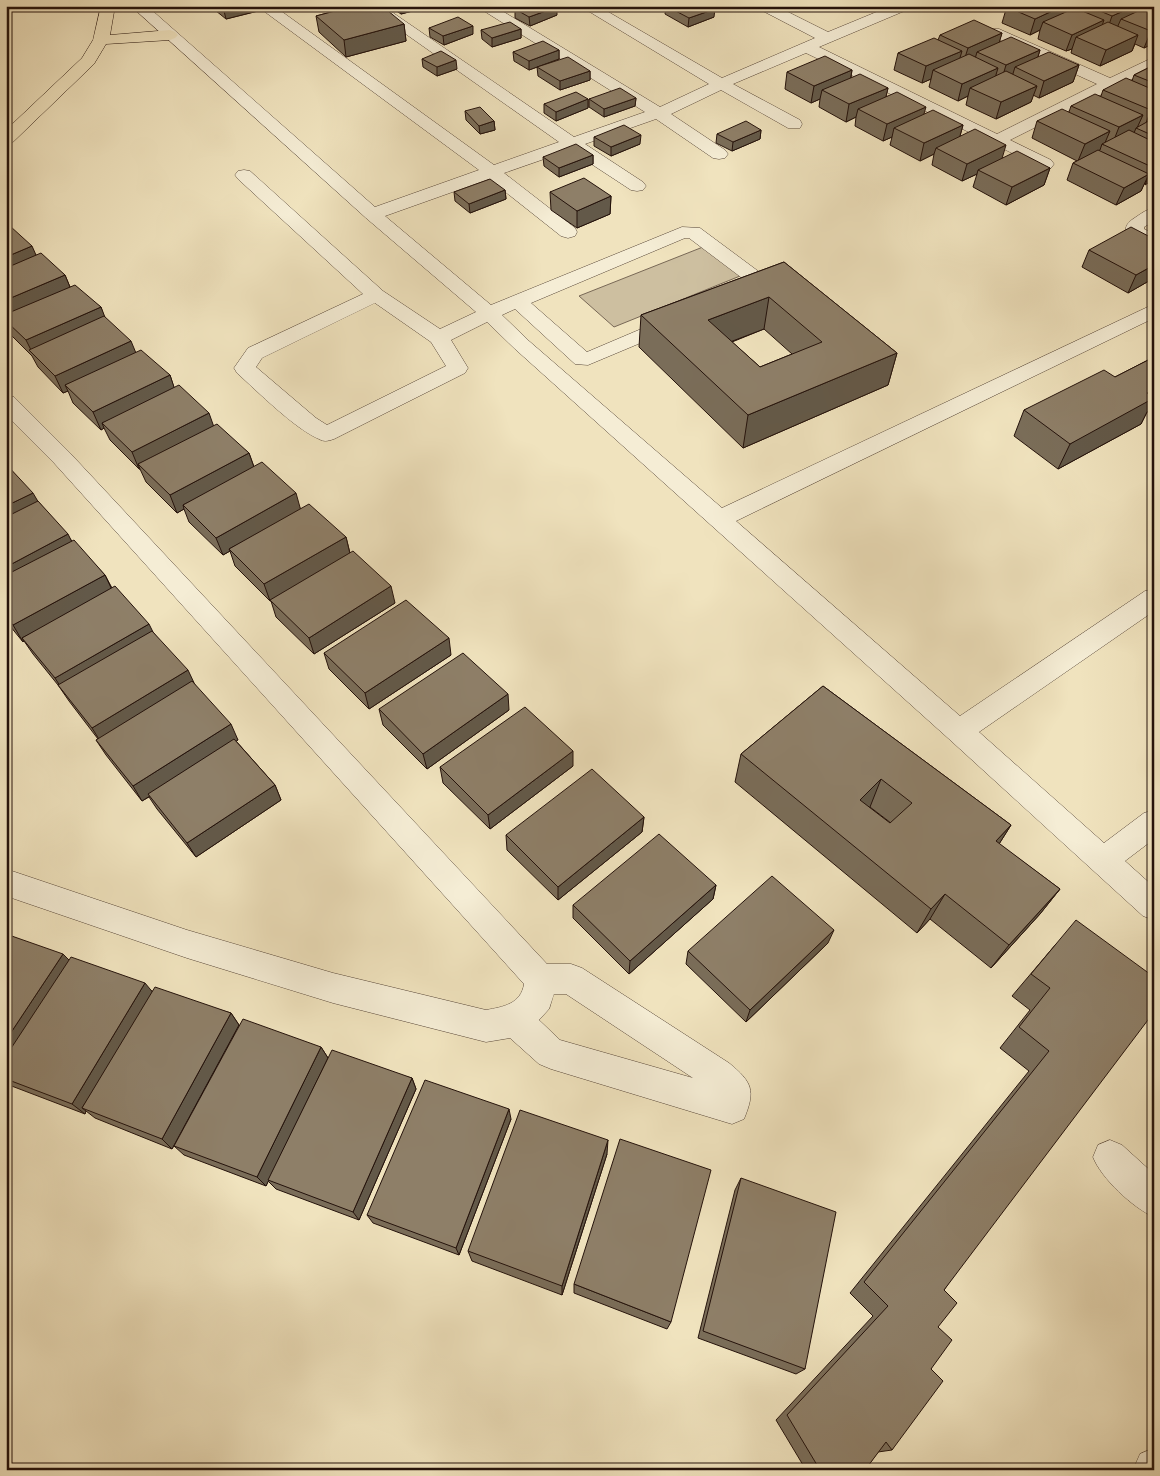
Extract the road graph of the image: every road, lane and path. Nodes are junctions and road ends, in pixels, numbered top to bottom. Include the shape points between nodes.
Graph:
1 (108, 6) edge
2 (138, 6) edge
3 (264, 6) edge
4 (373, 6) edge
5 (484, 6) edge
6 (587, 6) edge
7 (764, 6) edge
8 (904, 6) edge
9 (1143, 6) edge
10 (1154, 10) edge
11 (994, 32) edge
12 (170, 35) junction
13 (828, 38) junction
14 (101, 40) junction
15 (807, 47) junction
16 (1154, 62) edge
17 (721, 84) junction
18 (1110, 84) junction
19 (658, 113) junction
20 (794, 124) dead end
21 (6, 139) edge
22 (997, 140) junction
23 (573, 144) junction
24 (719, 154) dead end
25 (1045, 164) edge
26 (492, 172) junction
27 (244, 175) dead end
28 (637, 186) dead end
29 (1154, 213) edge
30 (372, 214) junction
31 (568, 232) dead end
32 (1154, 241) edge
33 (376, 295) junction
34 (722, 301) edge
35 (517, 302) junction
36 (695, 312) edge
37 (489, 314) junction
38 (1148, 319) edge
39 (439, 338) junction
40 (6, 402) edge
41 (720, 519) junction
42 (1154, 598) edge
43 (959, 730) junction
44 (1154, 822) edge
45 (1103, 861) junction
46 (6, 882) edge
47 (1154, 906) edge
48 (540, 979) junction
49 (516, 1021) junction
50 (1110, 1157) dead end
51 (1154, 1199) edge

1 - 14 main road
2 - 12 street
3 - 26 street
4 - 23 street
5 - 19 street
6 - 17 street
7 - 13 street
8 - 13 street
9 - 10 street
11 - 18 street
12 - 14 main road
12 - 30 street
13 - 15 street
14 - 21 main road via 88,61
15 - 17 street
15 - 22 street
16 - 18 street
17 - 19 street
17 - 20 street
18 - 22 street
19 - 23 street
19 - 24 street
22 - 25 street
23 - 26 street
23 - 28 street
26 - 30 street
26 - 31 street
27 - 33 street
29 - 32 street via 1135,225 1135,232
30 - 37 street
33 - 39 street
33 - 39 street via 254,353 244,368 308,423 326,434 458,368
34 - 35 street via 757,285 755,278 692,232 682,233
35 - 36 street via 582,359
35 - 37 street
37 - 39 street
37 - 41 street
38 - 41 street
40 - 48 street via 62,458
41 - 43 street
42 - 43 street
43 - 45 street
44 - 45 street
45 - 47 street
46 - 49 street via 187,944 332,988 486,1026
48 - 49 street via 538,998
48 - 49 street via 571,979 717,1075 734,1089 732,1107 551,1053
50 - 51 street

